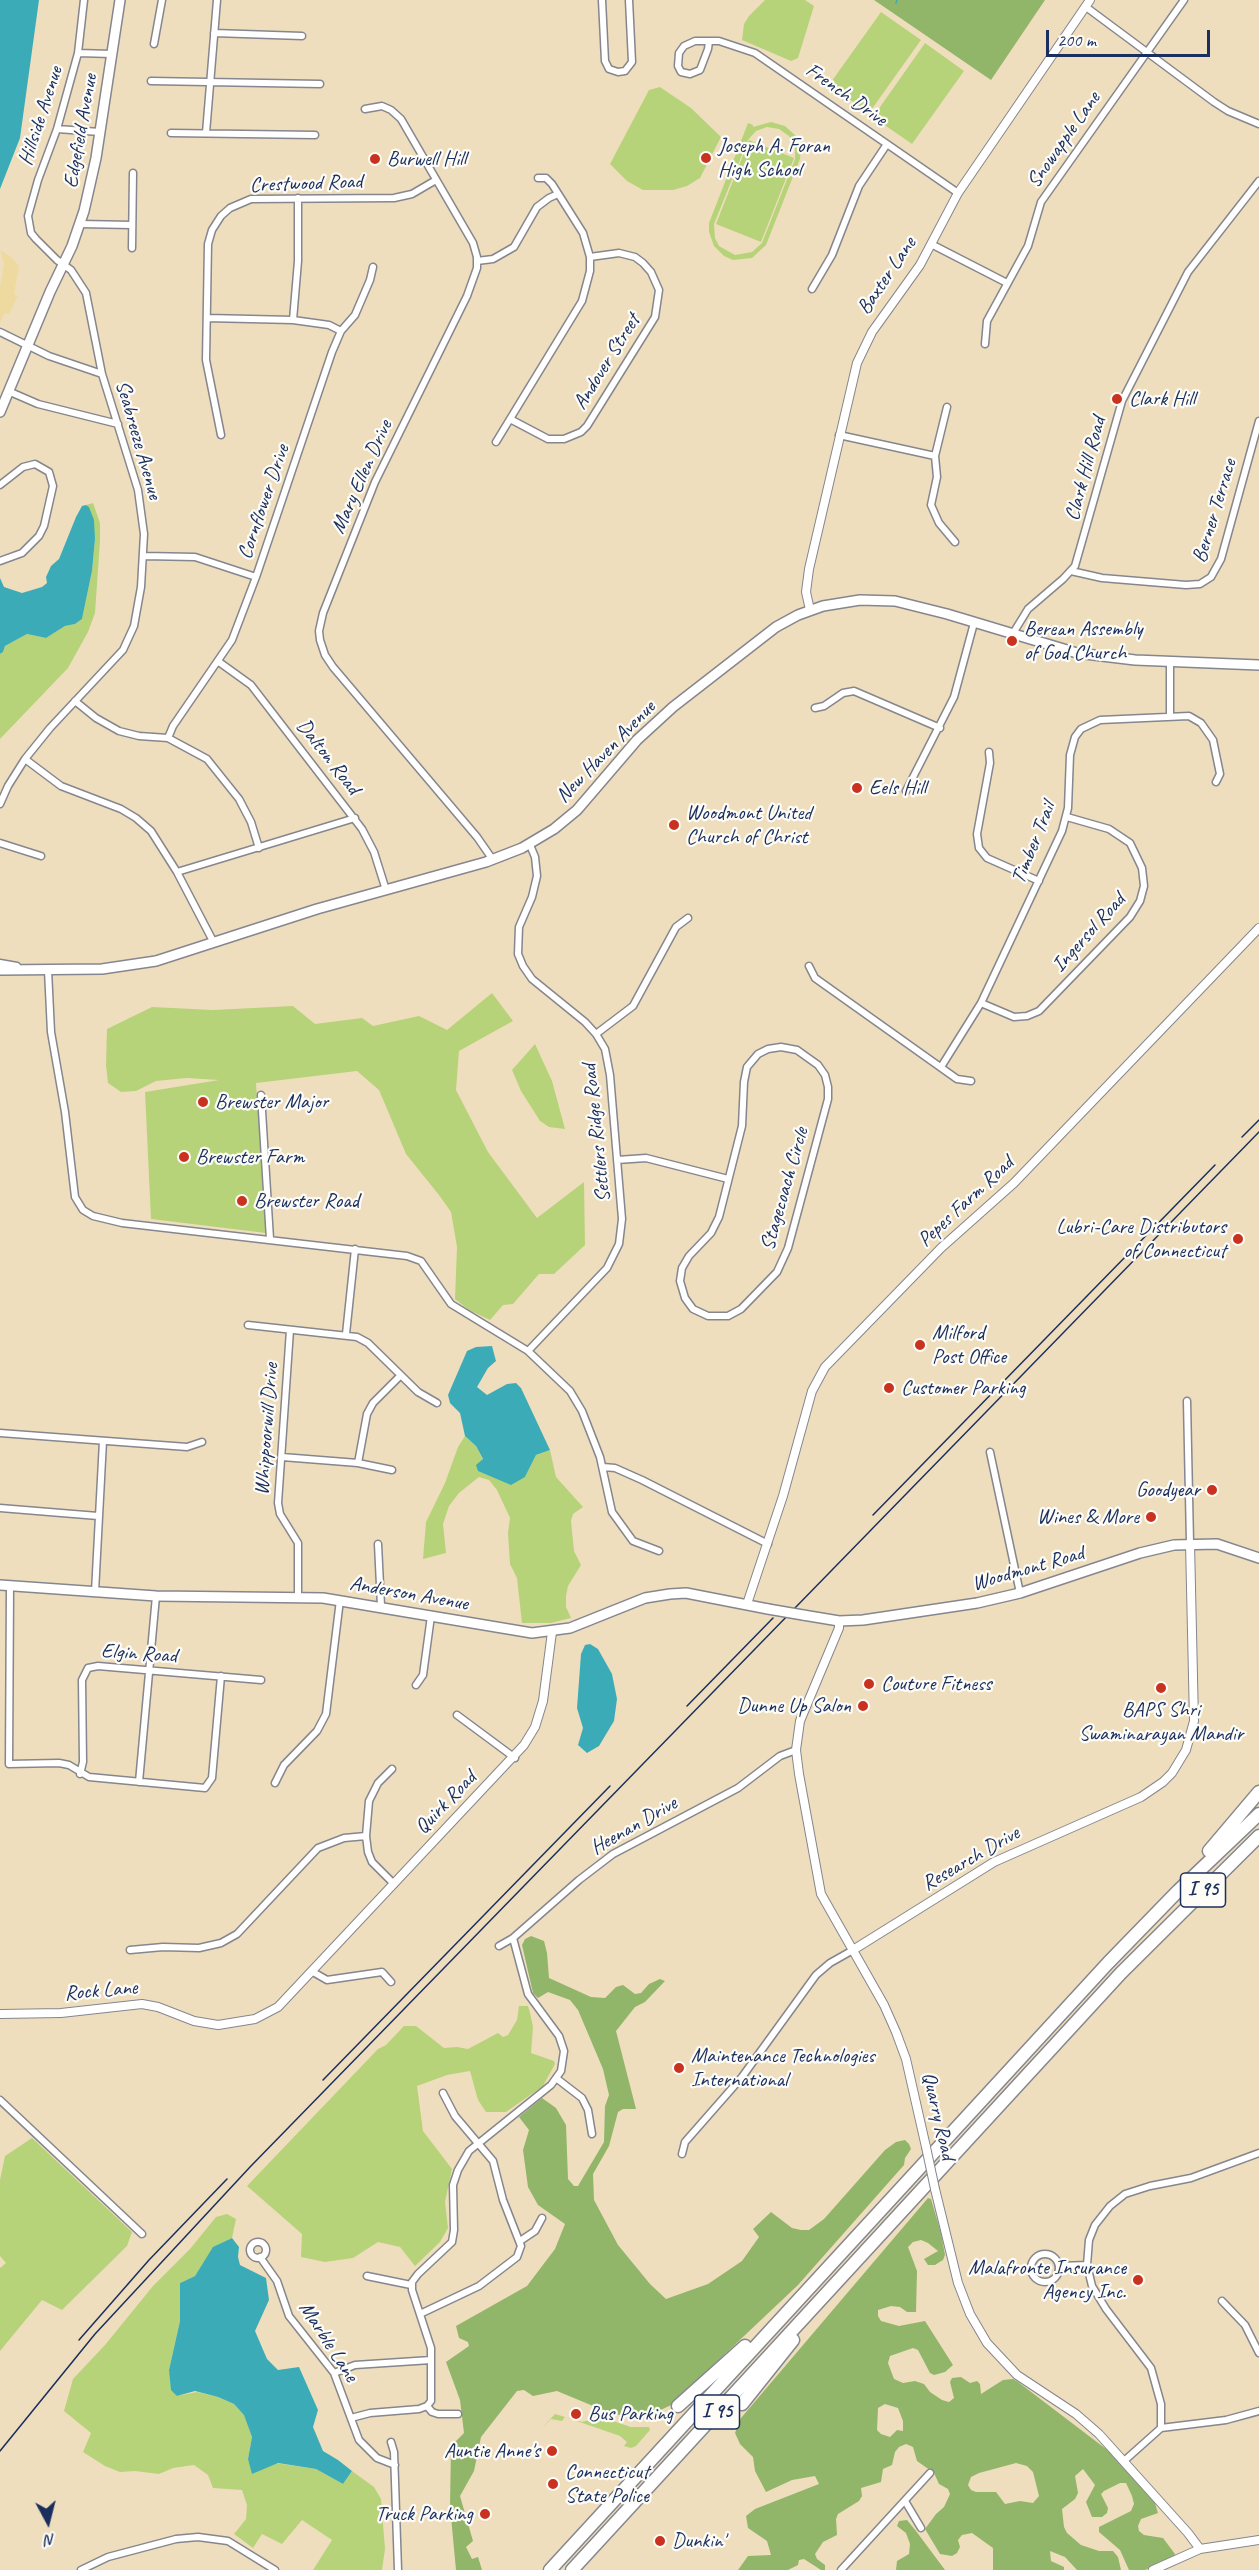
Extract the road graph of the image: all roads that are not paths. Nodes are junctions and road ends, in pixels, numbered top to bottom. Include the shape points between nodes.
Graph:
1 (84, 0) edge
2 (120, 0) edge
3 (162, 0) edge
4 (217, 0) edge
5 (602, 0) edge
6 (629, 0) edge
7 (1184, 0) edge
8 (1088, 4) edge
9 (214, 33) junction
10 (302, 36) dead end
11 (709, 41) junction
12 (154, 44) dead end
13 (1147, 50) junction
14 (78, 53) junction
15 (112, 54) junction
16 (151, 81) dead end
17 (210, 82) junction
18 (320, 84) dead end
19 (365, 108) dead end
20 (1259, 124) edge
21 (57, 129) junction
22 (100, 132) junction
23 (171, 133) dead end
24 (206, 133) junction
25 (315, 135) dead end
26 (887, 144) junction
27 (133, 173) dead end
28 (538, 178) dead end
29 (436, 180) junction
30 (1259, 181) edge
31 (958, 193) junction
32 (558, 194) junction
33 (298, 198) junction
34 (80, 224) junction
35 (132, 225) junction
36 (931, 244) junction
37 (132, 248) dead end
38 (590, 257) junction
39 (477, 261) junction
40 (63, 264) junction
41 (373, 267) dead end
42 (1007, 283) junction
43 (812, 289) dead end
44 (207, 318) junction
45 (293, 320) junction
46 (341, 331) junction
47 (0, 332) edge
48 (985, 344) dead end
49 (27, 346) junction
50 (102, 374) junction
51 (8, 391) junction
52 (947, 407) dead end
53 (0, 412) edge
54 (510, 419) junction
55 (1259, 421) edge
56 (118, 424) junction
57 (220, 435) dead end
58 (839, 435) junction
59 (496, 442) dead end
60 (934, 456) junction
61 (0, 486) edge
62 (955, 542) dead end
63 (144, 556) junction
64 (0, 561) edge
65 (1071, 572) junction
66 (256, 577) junction
67 (810, 610) junction
68 (974, 623) junction
69 (1012, 635) junction
70 (219, 662) junction
71 (1170, 662) junction
72 (1259, 665) edge
73 (75, 701) junction
74 (815, 708) dead end
75 (1170, 716) junction
76 (939, 728) junction
77 (168, 738) junction
78 (989, 752) dead end
79 (25, 759) junction
80 (1216, 782) dead end
81 (906, 792) dead end
82 (0, 804) edge
83 (1067, 816) junction
84 (355, 818) junction
85 (0, 843) edge
86 (530, 845) junction
87 (259, 848) junction
88 (41, 856) dead end
89 (493, 860) junction
90 (177, 872) junction
91 (1039, 881) junction
92 (386, 890) junction
93 (688, 918) dead end
94 (1259, 928) edge
95 (214, 943) junction
96 (0, 963) edge
97 (809, 966) dead end
98 (0, 970) edge
99 (38, 970) junction
100 (48, 970) junction
101 (981, 1003) junction
102 (596, 1034) junction
103 (941, 1067) junction
104 (971, 1081) dead end
105 (261, 1095) dead end
106 (616, 1160) junction
107 (728, 1179) junction
108 (270, 1239) junction
109 (355, 1249) junction
110 (249, 1325) dead end
111 (290, 1330) junction
112 (346, 1334) junction
113 (528, 1352) junction
114 (400, 1376) junction
115 (1186, 1401) dead end
116 (437, 1403) dead end
117 (0, 1433) edge
118 (103, 1441) junction
119 (202, 1443) dead end
120 (990, 1452) dead end
121 (282, 1457) junction
122 (358, 1463) junction
123 (603, 1467) junction
124 (392, 1470) dead end
125 (0, 1508) edge
126 (98, 1516) junction
127 (1190, 1543) junction
128 (378, 1544) dead end
129 (768, 1544) junction
130 (659, 1551) dead end
131 (1259, 1558) edge
132 (5, 1586) edge
133 (95, 1592) junction
134 (1020, 1593) junction
135 (156, 1596) junction
136 (298, 1597) junction
137 (340, 1600) junction
138 (747, 1604) junction
139 (381, 1606) junction
140 (803, 1615) joint
141 (430, 1616) junction
142 (839, 1621) junction
143 (552, 1632) junction
144 (0, 1665) edge
145 (8, 1665) junction
146 (149, 1670) junction
147 (221, 1676) junction
148 (261, 1680) dead end
149 (416, 1685) dead end
150 (457, 1715) dead end
151 (796, 1750) junction
152 (514, 1758) junction
153 (392, 1769) dead end
154 (80, 1774) junction
155 (140, 1782) junction
156 (275, 1783) dead end
157 (1259, 1792) edge
158 (1259, 1814) edge
159 (366, 1836) junction
160 (1259, 1836) edge
161 (1259, 1847) edge
162 (394, 1884) junction
163 (1164, 1905) junction
164 (513, 1938) junction
165 (1148, 1944) junction
166 (499, 1946) dead end
167 (130, 1950) dead end
168 (853, 1950) junction
169 (313, 1972) junction
170 (391, 1982) dead end
171 (0, 2014) edge
172 (556, 2079) junction
173 (443, 2093) dead end
174 (0, 2100) edge
175 (592, 2134) dead end
176 (478, 2142) junction
177 (682, 2154) dead end
178 (1259, 2154) edge
179 (542, 2218) dead end
180 (142, 2235) dead end
181 (520, 2241) junction
182 (862, 2255) junction
183 (260, 2257) dead end
184 (1087, 2265) junction
185 (1059, 2266) junction
186 (822, 2274) junction
187 (368, 2277) dead end
188 (411, 2285) junction
189 (1222, 2301) dead end
190 (420, 2314) junction
191 (1259, 2353) edge
192 (431, 2360) junction
193 (334, 2373) junction
194 (742, 2404) dead end
195 (427, 2406) junction
196 (678, 2406) dead end
197 (1259, 2410) edge
198 (458, 2414) dead end
199 (351, 2418) junction
200 (1161, 2428) junction
201 (391, 2442) dead end
202 (1124, 2461) junction
203 (395, 2465) junction
204 (930, 2473) dead end
205 (905, 2501) junction
206 (921, 2528) dead end
207 (1259, 2540) edge
208 (1200, 2549) junction
209 (81, 2570) edge
210 (275, 2570) edge
211 (398, 2570) edge
212 (550, 2570) edge
213 (572, 2570) edge
214 (841, 2570) edge
215 (1153, 2570) edge

1 - 14 street, Hillside Avenue
2 - 15 main road, Edgefield Avenue
3 - 12 street
4 - 9 street
5 - 6 street via 605,61 609,69 618,72 625,71 632,62
7 - 13 street, Snowapple Lane
8 - 13 street
8 - 31 street, Baxter Lane
9 - 10 street
9 - 17 street
11 - 11 street, French Drive via 681,48 677,62 681,72 700,70
11 - 26 street, French Drive via 736,46 763,58
13 - 20 street via 1228,111
13 - 42 street, Snowapple Lane via 1041,202 1028,246
14 - 15 street
14 - 21 street, Hillside Avenue
15 - 22 main road, Edgefield Avenue
16 - 17 street
17 - 18 street
17 - 24 street
19 - 29 street via 382,106 396,114
21 - 22 street
21 - 40 street, Hillside Avenue via 28,216 33,236
22 - 34 main road, Edgefield Avenue
23 - 24 street
24 - 25 street
26 - 31 street, French Drive
26 - 43 street via 859,186 832,255
27 - 35 street
28 - 32 street via 549,180
29 - 33 street, Crestwood Road via 404,197
29 - 39 street via 472,243
30 - 65 street, Clark Hill Road via 1188,272 1122,401 1081,550
31 - 36 street, Baxter Lane
32 - 38 street via 583,233
32 - 39 street via 537,207 514,247 493,259
33 - 44 street, Crestwood Road via 251,199 221,216 208,244
33 - 45 street
34 - 35 street
34 - 40 main road, Edgefield Avenue
35 - 37 street
36 - 42 street
36 - 58 street, Baxter Lane via 868,339 853,375
38 - 54 street via 589,280 582,301
38 - 54 street, Andover Street via 619,253 643,263 659,290 654,317 581,432 564,439 548,439
39 - 89 street, Mary Ellen Drive via 472,287 375,482 323,613 319,635 322,650 333,668
40 - 49 main road, Edgefield Avenue
40 - 50 street, Seabreeze Avenue via 86,293
41 - 46 street, Cornflower Drive via 355,315
42 - 48 street, Snowapple Lane via 987,321
44 - 45 street
44 - 57 street, Crestwood Road via 207,368
45 - 46 street via 329,325
46 - 66 street, Cornflower Drive
47 - 49 street
49 - 50 street
49 - 51 main road, Edgefield Avenue
50 - 56 street, Seabreeze Avenue
51 - 53 main road, Edgefield Avenue
51 - 56 street via 38,404
52 - 60 street
54 - 59 street
55 - 65 street, Berner Terrace via 1221,559 1211,577 1200,584 1186,585
56 - 63 street, Seabreeze Avenue via 138,490
58 - 60 street
58 - 67 street, Baxter Lane via 809,569 806,592
60 - 62 street via 937,477 932,508
61 - 64 street via 22,467 35,464 49,472 53,486 39,537 22,553
63 - 66 street via 195,557
63 - 73 street, Seabreeze Avenue via 138,614 128,641 116,660
65 - 69 street, Clark Hill Road via 1028,609
66 - 70 street, Cornflower Drive via 232,640
67 - 68 main road, New Haven Avenue via 878,600 914,605
67 - 86 main road, New Haven Avenue via 767,633 662,716 577,810
68 - 69 main road, New Haven Avenue
68 - 76 street via 954,697
69 - 71 main road, New Haven Avenue via 1086,655
70 - 77 street, Cornflower Drive
70 - 84 street, Dalton Road via 251,685
71 - 72 main road, New Haven Avenue
71 - 75 street
73 - 77 street via 119,731
73 - 79 street, Seabreeze Avenue
74 - 76 street via 854,691
75 - 80 street, Timber Trail via 1189,716 1206,728 1215,747 1220,774
75 - 83 street, Timber Trail via 1100,720 1081,729 1070,754
76 - 81 street
77 - 87 street via 207,759 229,784 248,815
78 - 91 street via 977,834 979,848 987,858
79 - 82 street, Seabreeze Avenue
79 - 90 street via 62,786 136,818 162,846
83 - 91 street, Timber Trail
83 - 101 street, Ingersol Road via 1114,831 1130,843 1142,867 1144,886 1140,901 1130,917 1039,1011 1014,1017
84 - 87 street
84 - 92 street, Dalton Road via 369,841
85 - 88 street
86 - 89 main road, New Haven Avenue
86 - 102 street, Settlers Ridge Road via 537,876 519,927 520,959 532,979
87 - 90 street
89 - 92 main road, New Haven Avenue
90 - 95 street
91 - 101 street, Timber Trail
92 - 95 main road, New Haven Avenue
93 - 102 street via 676,927 633,1006
94 - 129 street, Pepes Farm Road via 1014,1183 942,1248 825,1367 812,1391
95 - 100 main road, New Haven Avenue via 142,964
96 - 99 street
97 - 103 street via 815,978
98 - 99 main road, New Haven Avenue
99 - 100 main road, New Haven Avenue
100 - 108 street via 51,1032 75,1197 80,1207 93,1216 122,1223
101 - 103 street, Timber Trail
102 - 106 street, Settlers Ridge Road via 609,1066
103 - 104 street via 957,1079
105 - 108 street
106 - 107 street via 646,1158
106 - 113 street, Settlers Ridge Road via 622,1224 616,1254 603,1274
107 - 107 street, Stagecoach Circle via 717,1223 686,1260 680,1276 681,1290 690,1306 713,1317 728,1316 741,1309 777,1272 788,1248 828,1099 825,1075 797,1050 768,1049 747,1067 742,1126
108 - 109 street
109 - 112 street
109 - 113 street via 421,1261 451,1304
110 - 111 street
111 - 112 street
111 - 121 street, Whippoorwill Drive
112 - 114 street via 368,1343
113 - 123 street via 564,1383 575,1398
114 - 116 street
114 - 122 street via 367,1414
115 - 127 street
117 - 118 street
118 - 119 street via 187,1447
118 - 126 street
120 - 134 street
121 - 122 street
121 - 136 street, Whippoorwill Drive via 278,1503 280,1514 298,1543
122 - 124 street
123 - 129 street via 642,1480
123 - 130 street via 618,1523 633,1541
125 - 126 street
126 - 133 street
127 - 131 main road, Woodmont Road via 1225,1546
127 - 134 main road, Woodmont Road via 1158,1547
127 - 168 street, Research Drive via 1194,1721 1186,1750 1172,1773 1141,1797 994,1862
128 - 139 street
129 - 138 street
132 - 133 main road, Anderson Avenue
132 - 145 street
133 - 135 main road, Anderson Avenue
134 - 142 main road, Woodmont Road via 941,1609
135 - 136 main road, Anderson Avenue
135 - 146 street
136 - 137 main road, Anderson Avenue
137 - 139 main road, Anderson Avenue
137 - 156 street via 326,1714 317,1731 284,1765
138 - 140 main road, Anderson Avenue, bridge
138 - 143 main road, Anderson Avenue via 686,1593 670,1594 645,1598 578,1626
139 - 141 main road, Anderson Avenue
140 - 142 main road, Woodmont Road
141 - 143 main road, Anderson Avenue via 511,1631
141 - 149 street via 423,1675
142 - 151 street, Quarry Road via 800,1721
143 - 152 street, Quirk Road via 543,1701 535,1727
144 - 145 street
145 - 154 street via 9,1764 64,1764
146 - 147 street, Elgin Road
146 - 154 street, Elgin Road via 96,1665 86,1670 82,1680
146 - 155 street
147 - 148 street, Elgin Road
147 - 155 street via 212,1778 207,1786 200,1789
150 - 152 street
151 - 164 street, Heenan Drive via 780,1756 738,1788 613,1854
151 - 168 street, Quarry Road via 821,1894
152 - 162 street, Quirk Road
153 - 159 street via 378,1783 369,1801
154 - 155 street
157 - 163 highway
158 - 163 highway, I 95
159 - 162 street via 372,1862
159 - 167 street via 344,1838 318,1848 237,1934 221,1943 199,1948
160 - 165 highway, I 95
161 - 165 highway
162 - 169 street, Quirk Road
163 - 186 highway, I 95
164 - 166 street, Heenan Drive
164 - 172 street via 528,1994 562,2044 564,2060
165 - 182 highway, I 95
168 - 177 street, Research Drive via 816,1975 742,2077 686,2142
168 - 202 street, Quarry Road, bridge via 902,2046 958,2283 970,2314 987,2343 1011,2371 1076,2414
169 - 170 street via 327,1980 382,1972
169 - 171 street, Rock Lane via 268,2014 232,2024 206,2024 142,2004 70,2013
172 - 175 street via 582,2098
172 - 176 street
173 - 176 street via 454,2116
174 - 180 street
176 - 181 street via 493,2161 506,2209
176 - 188 street via 465,2156 455,2177 452,2242
178 - 184 street via 1191,2178 1125,2194 1095,2225
179 - 181 street via 535,2232
181 - 190 street via 520,2254 486,2280 468,2293
182 - 194 highway
182 - 213 highway, I 95
183 - 193 street, Marble Lane via 277,2281 289,2316
184 - 185 street
184 - 200 street via 1096,2295 1151,2368 1161,2404
185 - 185 street via 1053,2256 1042,2254 1033,2260 1031,2271 1037,2280 1048,2282 1057,2276
186 - 196 highway
186 - 212 highway, I 95
187 - 188 street
188 - 190 street
189 - 191 street via 1245,2325
190 - 192 street via 430,2342
192 - 193 street via 355,2365
192 - 195 street via 431,2397
193 - 199 street, Marble Lane
195 - 198 street via 438,2414
195 - 199 street
197 - 200 street via 1226,2420
199 - 203 street, Marble Lane via 366,2449
200 - 202 street
201 - 203 street
202 - 208 street, Quarry Road
203 - 211 street
204 - 205 street
205 - 206 street
205 - 214 street
207 - 208 street
208 - 215 street
209 - 210 street via 108,2557 198,2537 228,2541

